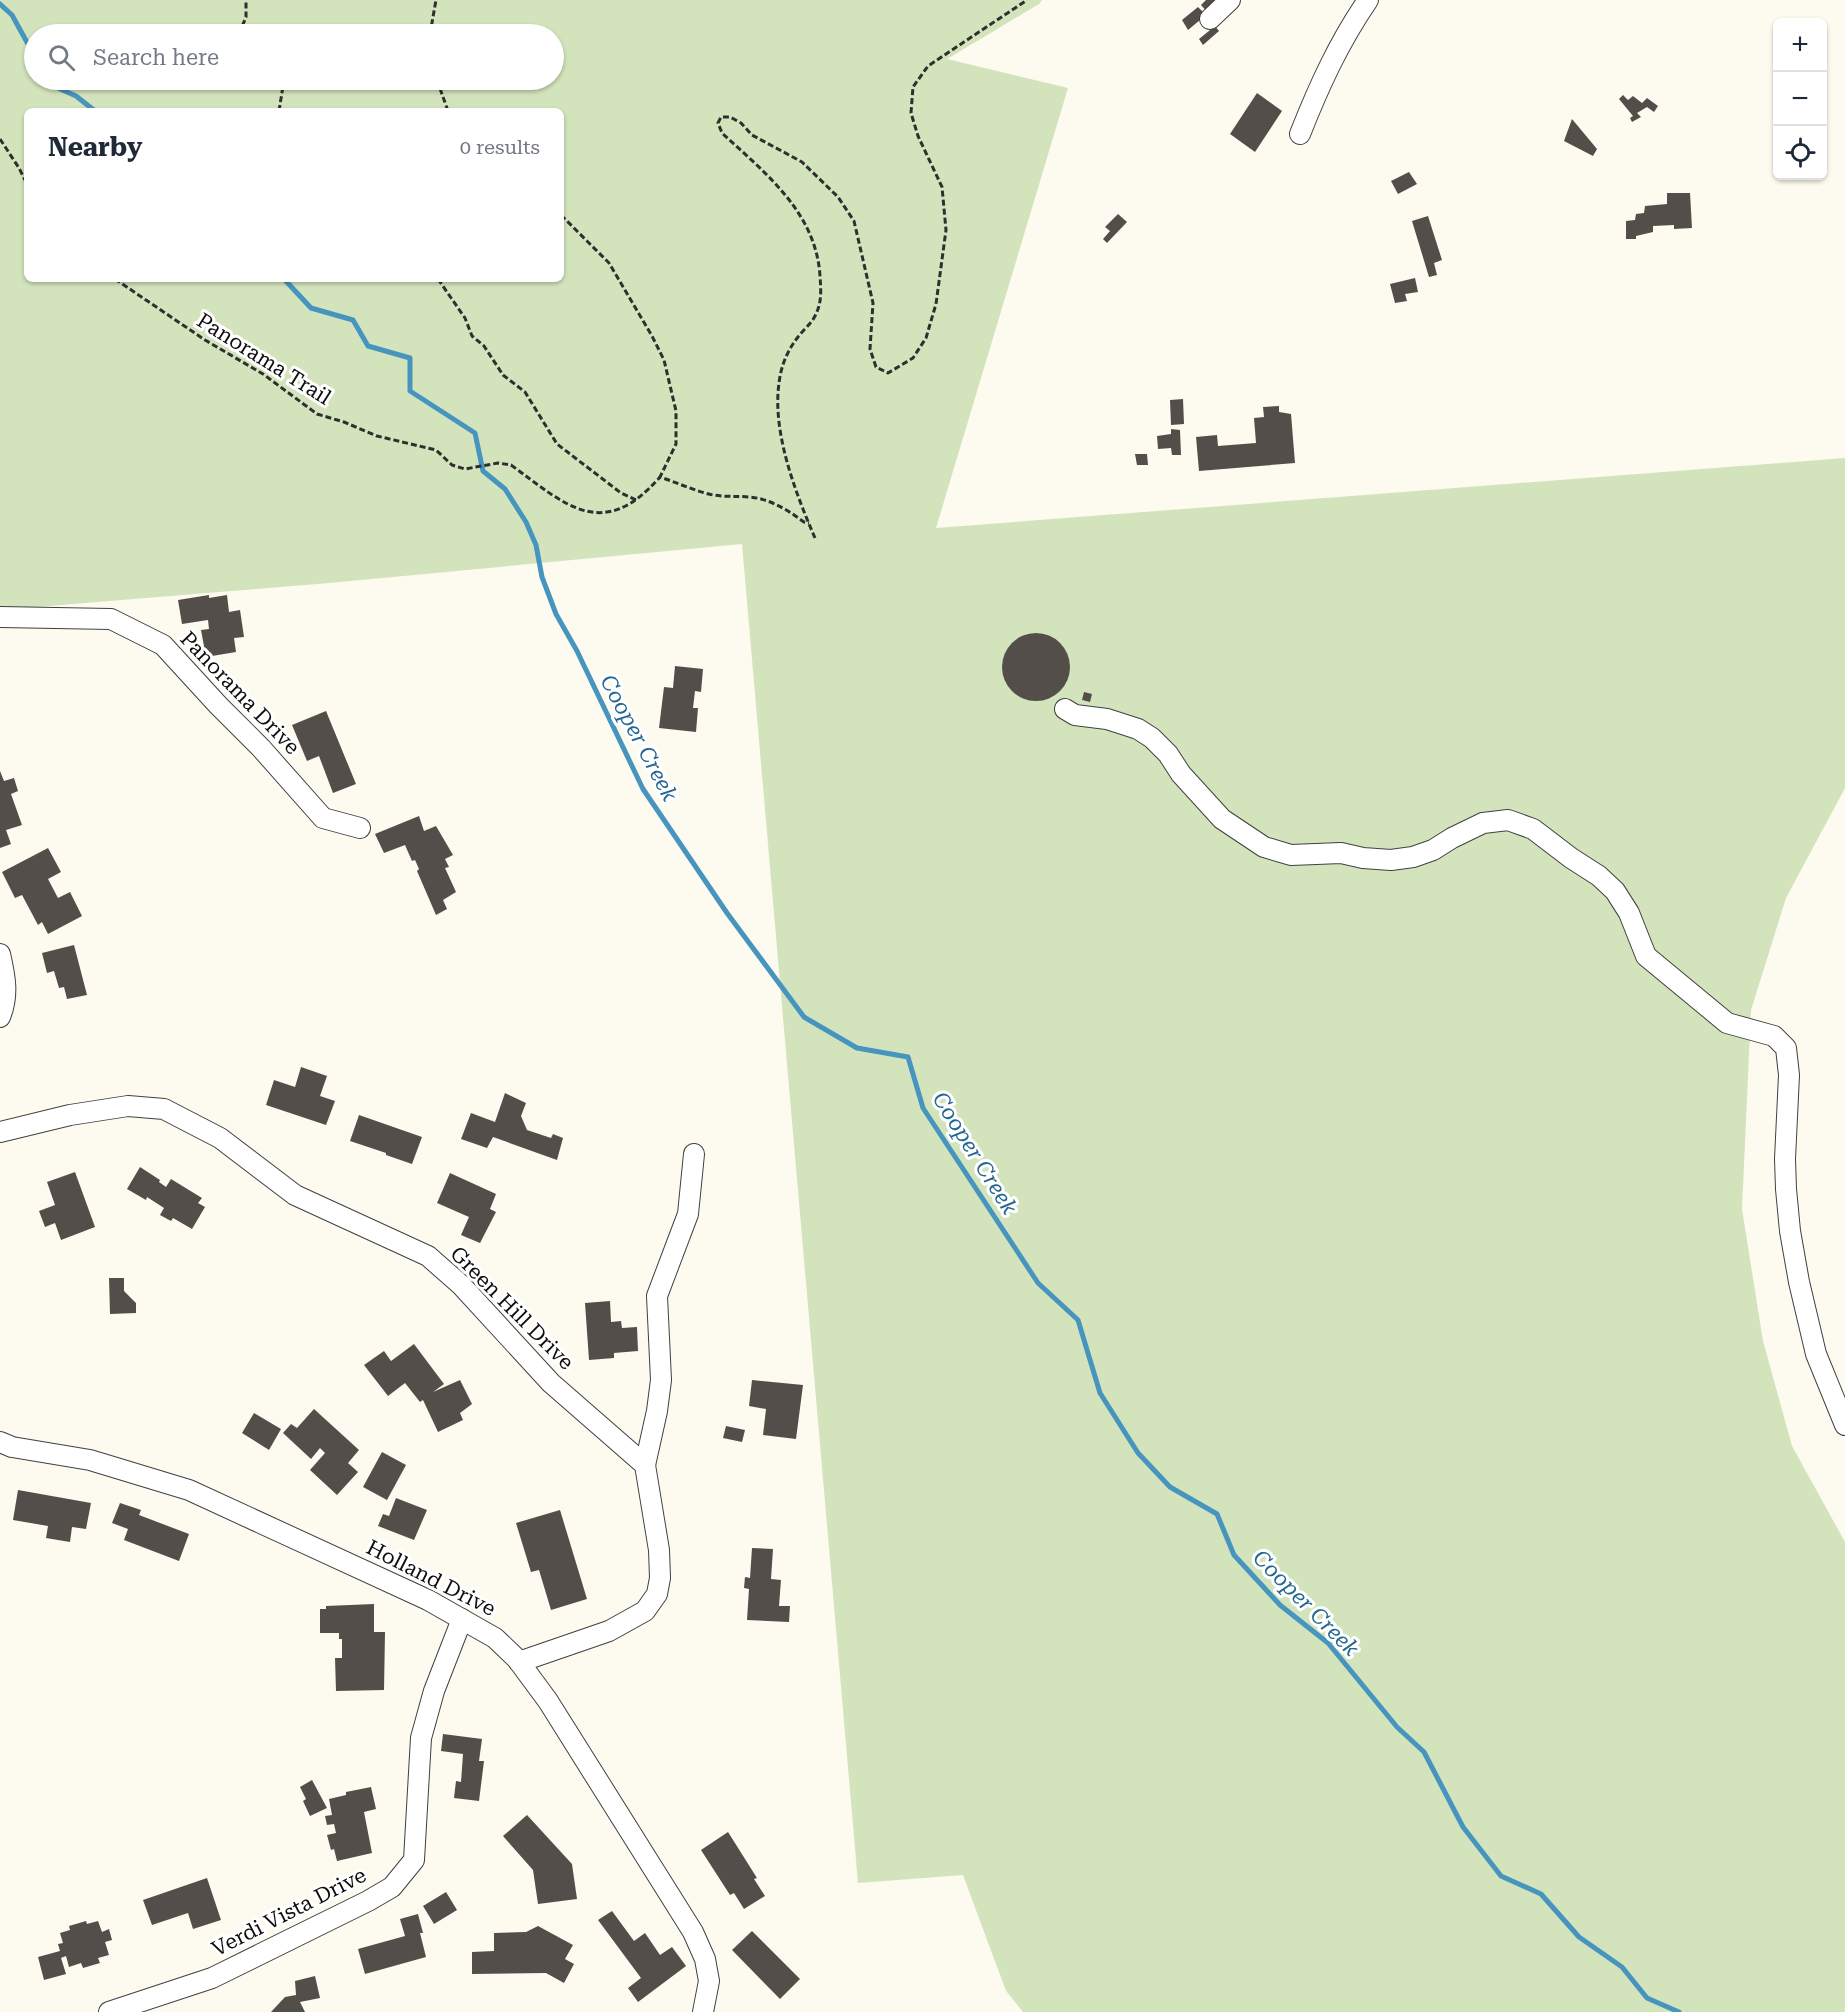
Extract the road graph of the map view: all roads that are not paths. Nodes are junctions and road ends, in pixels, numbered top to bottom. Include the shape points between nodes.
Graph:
1 (1230, 0) edge
2 (1368, 0) edge
3 (1210, 19) dead end
4 (1300, 134) dead end
5 (0, 617) edge
6 (1065, 709) dead end
7 (360, 828) dead end
8 (0, 954) edge
9 (0, 1017) edge
10 (0, 1132) edge
11 (694, 1154) dead end
12 (1845, 1425) edge
13 (0, 1442) edge
14 (645, 1465) junction
15 (462, 1619) junction
16 (519, 1662) junction
17 (109, 2012) edge
18 (703, 2012) edge

1 - 3 street
2 - 4 street via 1323,76
5 - 7 street, Panorama Drive via 111,619 163,645 323,818
6 - 12 street via 1075,715 1107,719 1138,729 1152,738 1222,819 1264,847 1292,855 1341,853 1391,860 1433,850 1483,823 1508,820 1533,829 1615,891 1629,913 1646,956 1727,1023 1774,1036 1786,1048 1790,1075 1785,1168 1797,1272 1816,1354
8 - 9 street via 7,983
10 - 14 street, Green Hill Drive via 128,1106 164,1109 220,1138 295,1195 428,1257 461,1285 551,1383
11 - 14 street via 688,1214 657,1296 661,1380
13 - 15 street, Holland Drive via 90,1460 189,1490
14 - 16 street via 659,1550 657,1594 645,1611 609,1631
15 - 16 street, Holland Drive via 495,1638
15 - 17 street, Verdi Vista Drive via 434,1691 421,1738 414,1860 392,1887 212,1978
16 - 18 street, Holland Drive via 548,1701 693,1932 705,1959 709,1981

